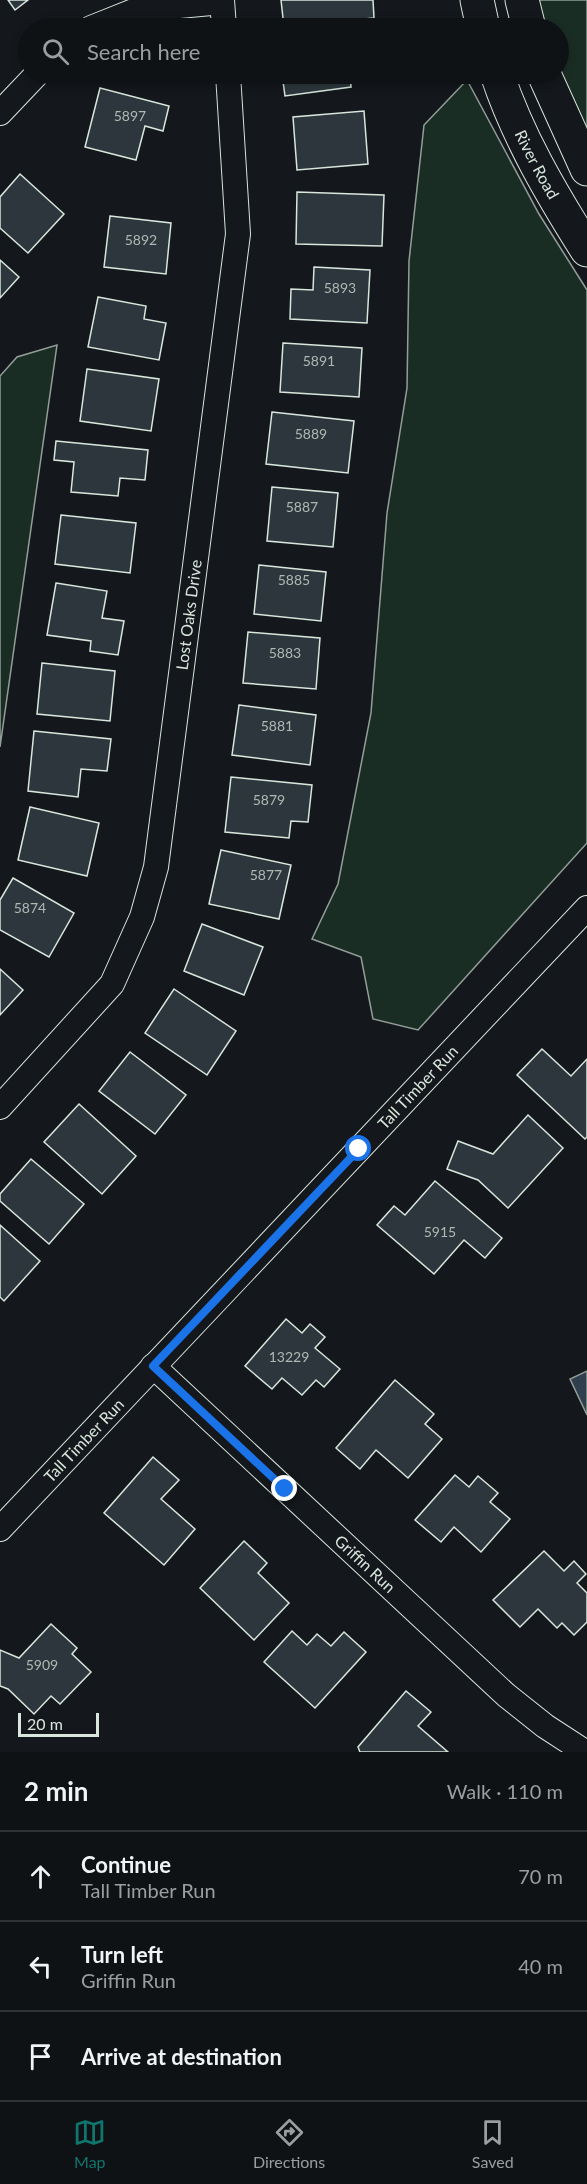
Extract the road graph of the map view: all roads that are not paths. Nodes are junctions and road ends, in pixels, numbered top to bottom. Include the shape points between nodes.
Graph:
1 (477, 0) edge
2 (522, 0) edge
3 (222, 1) edge
4 (112, 18) edge
5 (223, 18) edge
6 (481, 18) edge
7 (526, 18) edge
8 (27, 84) edge
9 (229, 84) edge
10 (501, 84) edge
11 (549, 84) edge
12 (0, 112) edge
13 (587, 169) edge
14 (587, 250) edge
15 (587, 908) edge
16 (0, 1107) edge
17 (153, 1366) junction
18 (0, 1529) edge
19 (585, 1752) edge

1 - 6 main road
2 - 7 main road
3 - 4 street via 136,10
3 - 5 street
8 - 12 street
9 - 16 street, Lost Oaks Drive via 238,234 156,867 142,917 112,984
10 - 14 main road, River Road via 549,191
11 - 13 main road
15 - 17 street, Tall Timber Run
17 - 18 street, Tall Timber Run
17 - 19 street, Griffin Run via 506,1695

